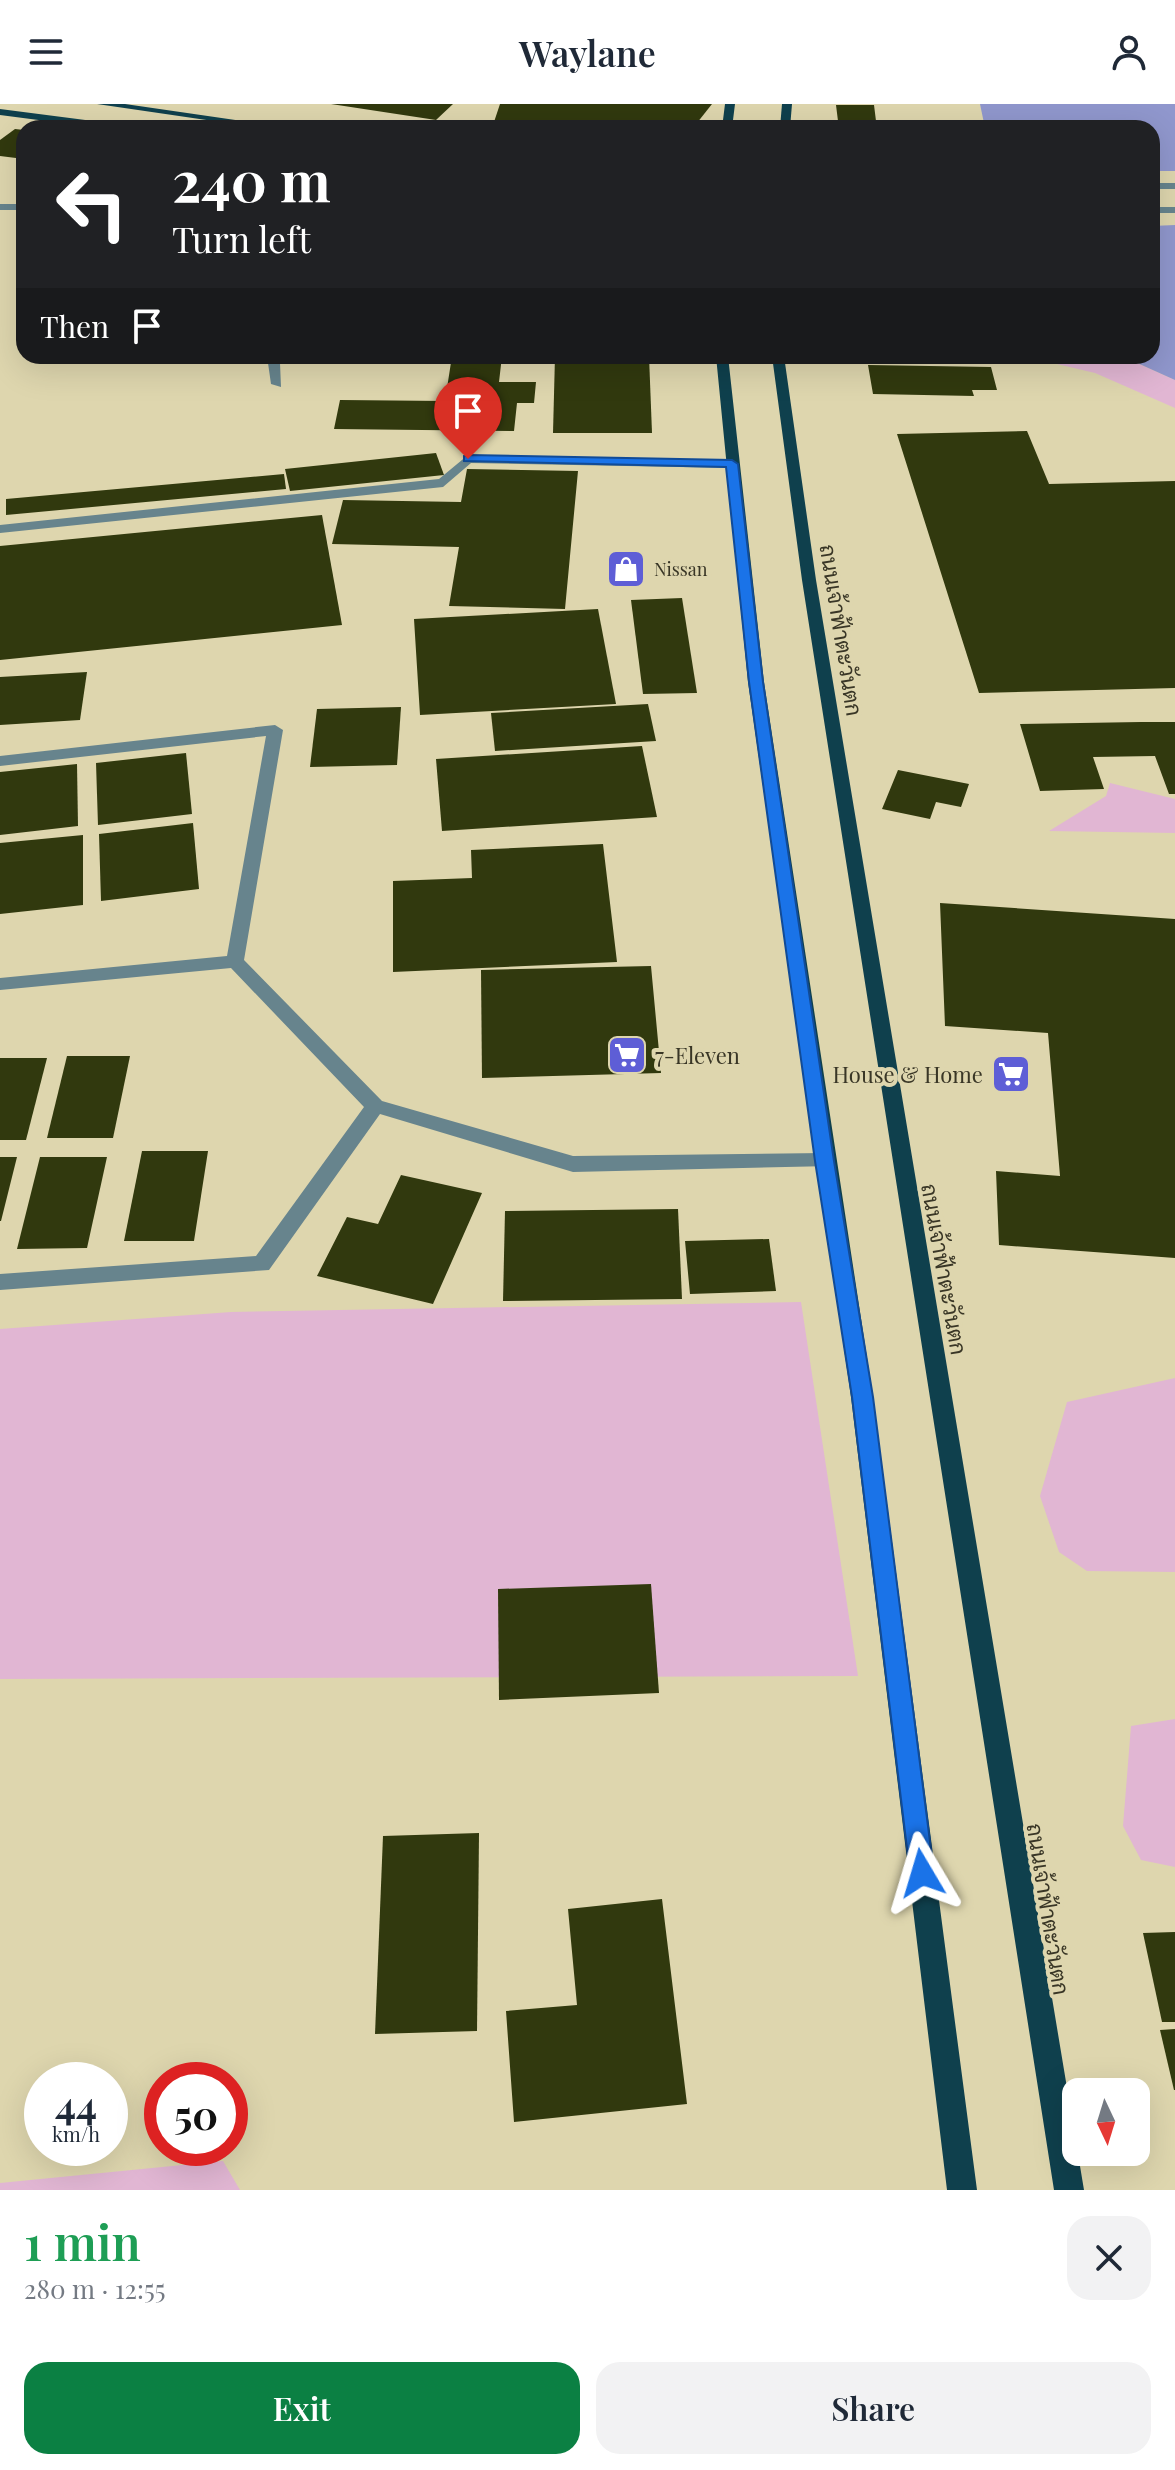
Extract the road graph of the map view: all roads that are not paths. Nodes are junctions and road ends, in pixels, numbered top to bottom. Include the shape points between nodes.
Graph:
1 (102, 104) edge
2 (0, 112) edge
3 (62, 120) edge
4 (224, 120) edge
5 (274, 364) edge
6 (723, 364) edge
7 (779, 364) edge
8 (277, 384) dead end
9 (732, 464) junction
10 (0, 529) edge
11 (0, 761) edge
12 (235, 961) junction
13 (0, 984) edge
14 (375, 1106) junction
15 (825, 1161) junction
16 (0, 1282) edge
17 (962, 2190) edge
18 (1069, 2190) edge

1 - 4 main road
2 - 3 main road
5 - 8 street
6 - 9 main road
7 - 18 main road, ถนนเจ้าฟ้าตะวันตก via 809,580
9 - 10 street via 468,459 443,483
9 - 15 main road via 756,682
11 - 12 street via 275,730
12 - 13 street
12 - 14 street
14 - 15 street via 573,1164
14 - 16 street via 262,1264
15 - 17 main road via 862,1397

